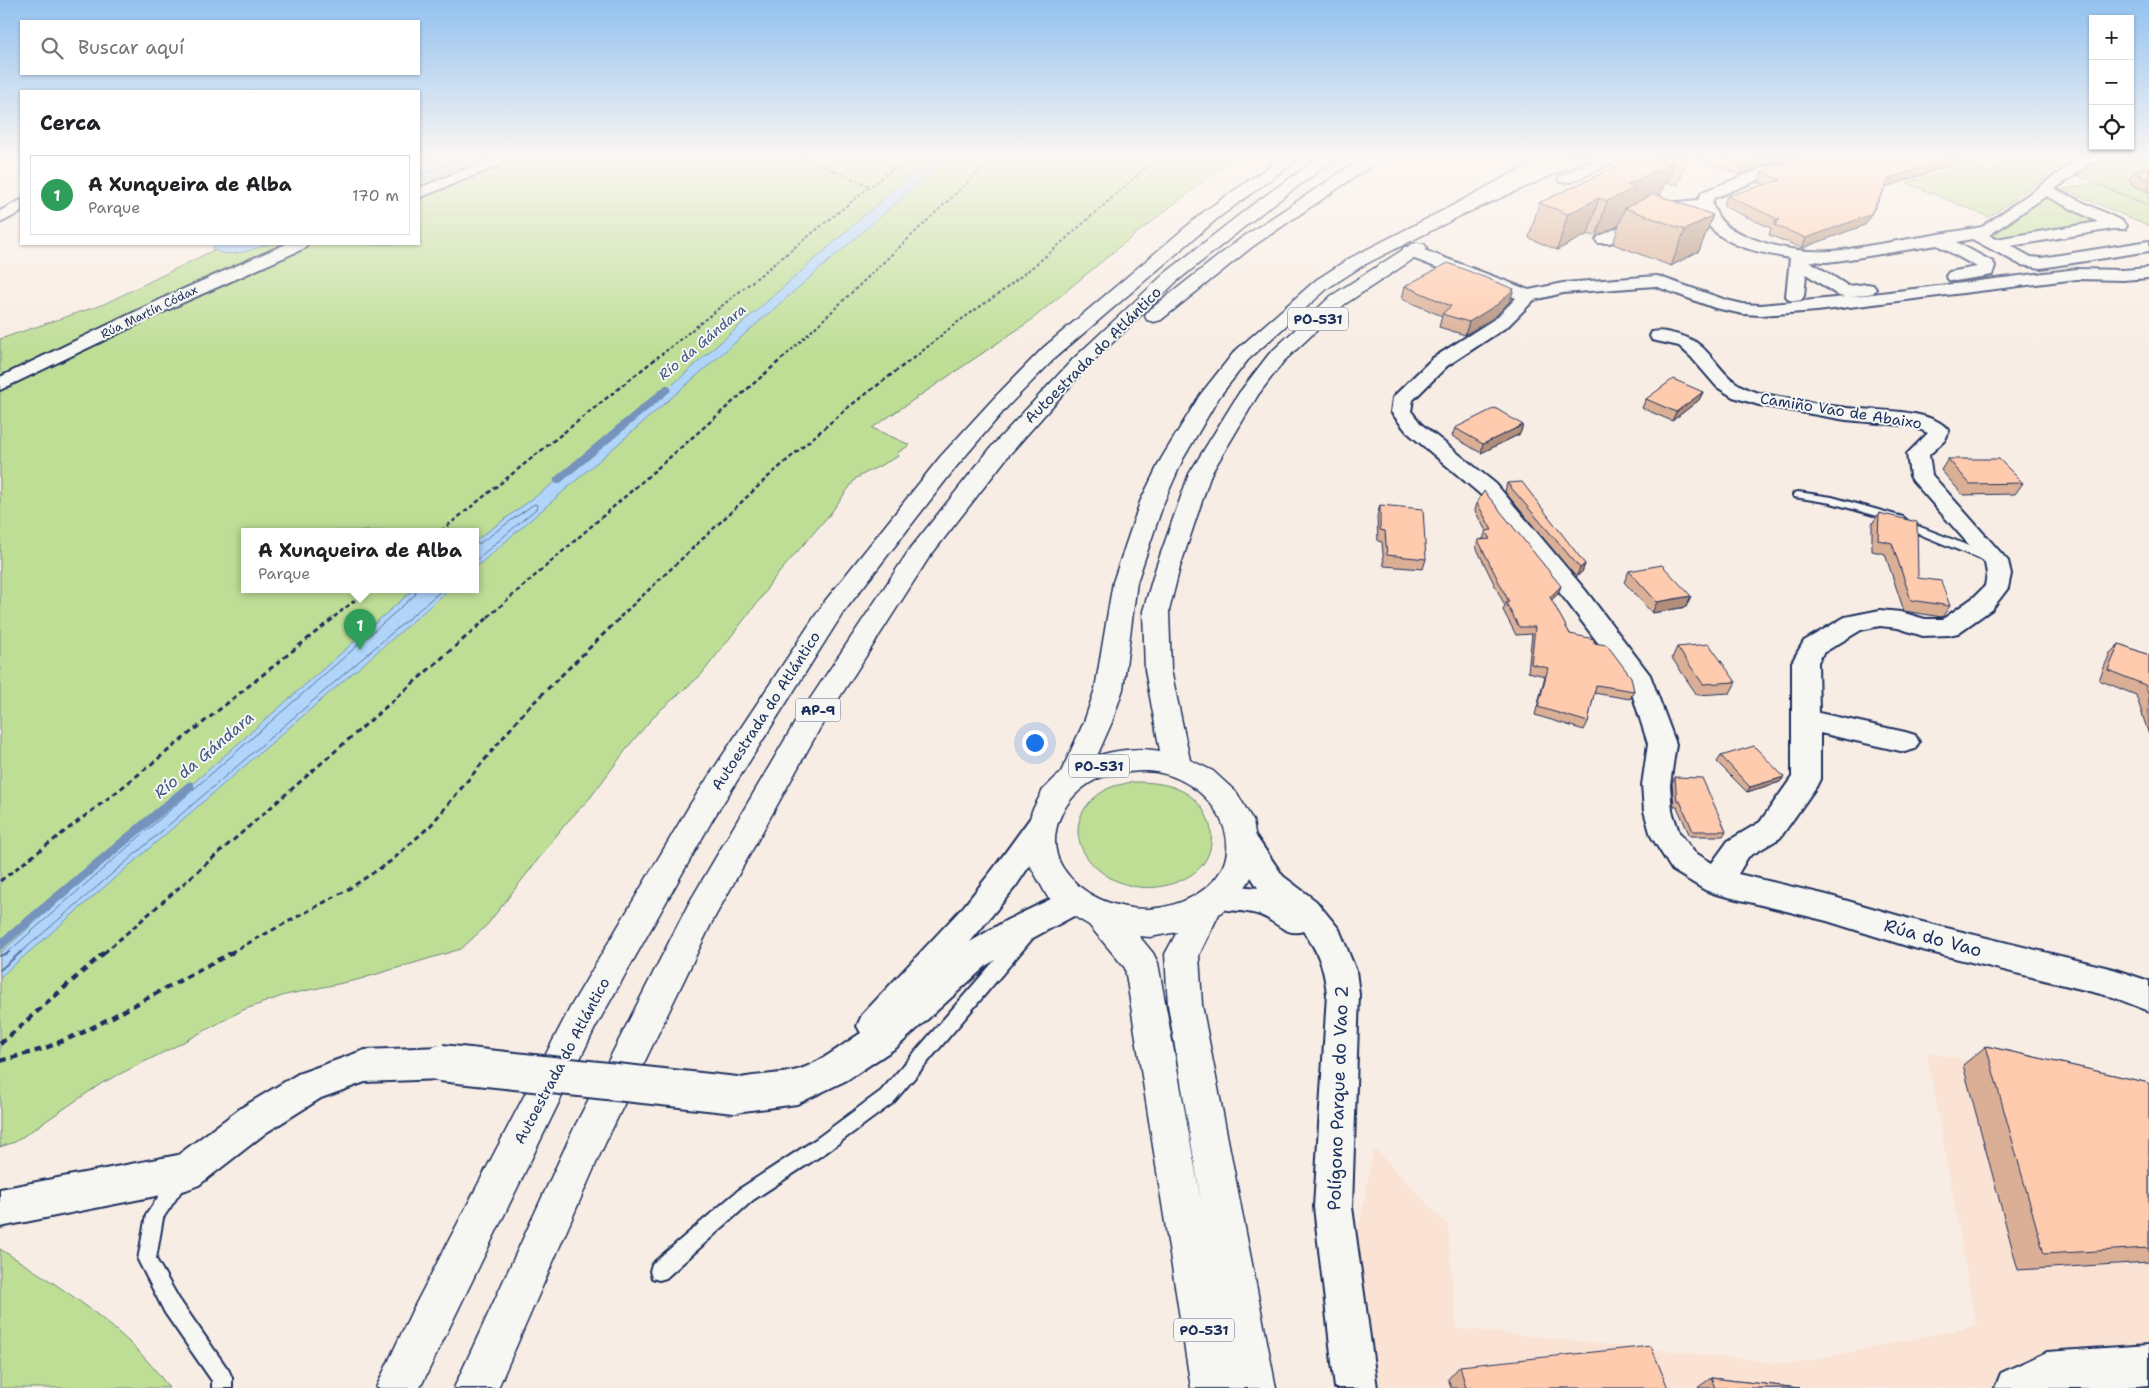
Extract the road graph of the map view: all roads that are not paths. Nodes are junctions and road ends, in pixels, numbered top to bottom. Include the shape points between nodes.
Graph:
1 (1187, 222) edge
2 (1203, 222) edge
3 (1241, 222) edge
4 (1277, 222) edge
5 (1435, 222) edge
6 (1474, 222) edge
7 (1642, 222) edge
8 (1713, 222) edge
9 (2000, 222) edge
10 (2109, 222) edge
11 (1975, 234) junction
12 (2136, 235) edge
13 (1604, 240) edge
14 (1941, 240) junction
15 (1994, 244) junction
16 (296, 245) edge
17 (1410, 251) junction
18 (1798, 258) junction
19 (2149, 273) edge
20 (1528, 296) junction
21 (1795, 296) dead end
22 (1659, 336) dead end
23 (1050, 352) junction
24 (0, 384) edge
25 (1027, 420) junction
26 (1798, 495) dead end
27 (1996, 561) junction
28 (1806, 720) junction
29 (1906, 742) dead end
30 (1177, 766) junction
31 (1074, 778) junction
32 (1041, 825) junction
33 (1243, 840) junction
34 (1716, 881) junction
35 (1213, 902) junction
36 (1088, 908) junction
37 (1043, 917) junction
38 (1336, 958) junction
39 (2149, 996) edge
40 (835, 1069) junction
41 (186, 1172) junction
42 (0, 1208) edge
43 (659, 1271) dead end
44 (2149, 1365) edge
45 (222, 1388) edge
46 (398, 1388) edge
47 (476, 1388) edge
48 (1213, 1388) edge
49 (1254, 1388) edge
50 (1356, 1388) edge
51 (2016, 1388) edge

1 - 23 main road via 1074,315
2 - 23 main road, Autoestrada do Atlántico / AP-9
3 - 25 main road, Autoestrada do Atlántico / AP-9 via 1170,278 1080,363
4 - 25 main road via 1098,360
5 - 31 main road, PO-531 via 1322,284 1241,356 1210,395 1172,459 1152,502 1125,582 1109,689
6 - 17 main road, PO-531
7 - 13 street
8 - 18 street via 1722,231 1760,248
9 - 11 street
10 - 12 street
11 - 14 street
11 - 15 street
12 - 15 street
12 - 15 street via 2041,263 2027,261
14 - 18 street via 1843,255
14 - 18 street via 1987,266 1986,271 1845,292
16 - 24 street, Rúa Martín Códax
17 - 20 street
17 - 30 main road, PO-531 via 1338,300 1276,358 1249,393 1200,474 1156,611 1158,670
18 - 21 street
19 - 20 street via 2123,276 2078,274 1761,310 1721,304 1657,281 1563,288
20 - 34 street, Rúa do Vao via 1502,322 1440,362 1403,398 1401,412 1414,428 1488,488 1641,682 1662,744 1656,785 1658,811 1666,836 1683,861
22 - 27 street, Camiño Vao de Abaixo via 1685,342 1724,383 1740,393 1846,414 1914,420 1939,431 1938,436 1918,454 1921,476
23 - 46 main road, Autoestrada do Atlántico / AP-9 via 948,462 834,607 702,811 583,1017
25 - 47 main road, Autoestrada do Atlántico / AP-9 via 919,554 810,721 705,904 588,1139
26 - 27 lane via 1832,500 1899,519 1906,525
27 - 28 street via 1996,588 1983,603 1949,627 1923,628 1901,620 1880,618 1854,623 1813,647 1804,662
28 - 29 street
28 - 34 street via 1806,780 1770,830 1738,849
30 - 31 main road, PO-531 via 1150,760 1123,760 1096,767
30 - 33 main road, PO-531 via 1202,778 1223,795 1237,816
31 - 32 main road, PO-531 via 1058,791 1047,807
32 - 36 main road, PO-531 via 1041,852 1052,878
32 - 40 street via 1006,877 975,915
33 - 35 main road, PO-531 via 1242,860 1233,880
33 - 38 street, Polígono Parque do Vao 2 via 1272,885 1306,910 1328,939
34 - 39 street, Rúa do Vao via 2113,983
35 - 36 main road, PO-531 via 1184,917 1157,923 1129,922
35 - 38 street via 1258,899 1284,912 1308,930
35 - 49 main road, PO-531 via 1182,954 1185,1005
36 - 37 street
36 - 48 main road, PO-531 via 1141,963
37 - 40 street via 976,955 885,1036
37 - 43 lane via 887,1097 747,1194
38 - 50 street, Polígono Parque do Vao 2 via 1343,994 1333,1207
40 - 41 street, bridge via 797,1087 736,1094 441,1063 365,1066 310,1086 254,1120
41 - 42 street
41 - 45 lane via 155,1215 147,1260 172,1306 222,1378
44 - 51 street via 2047,1372

